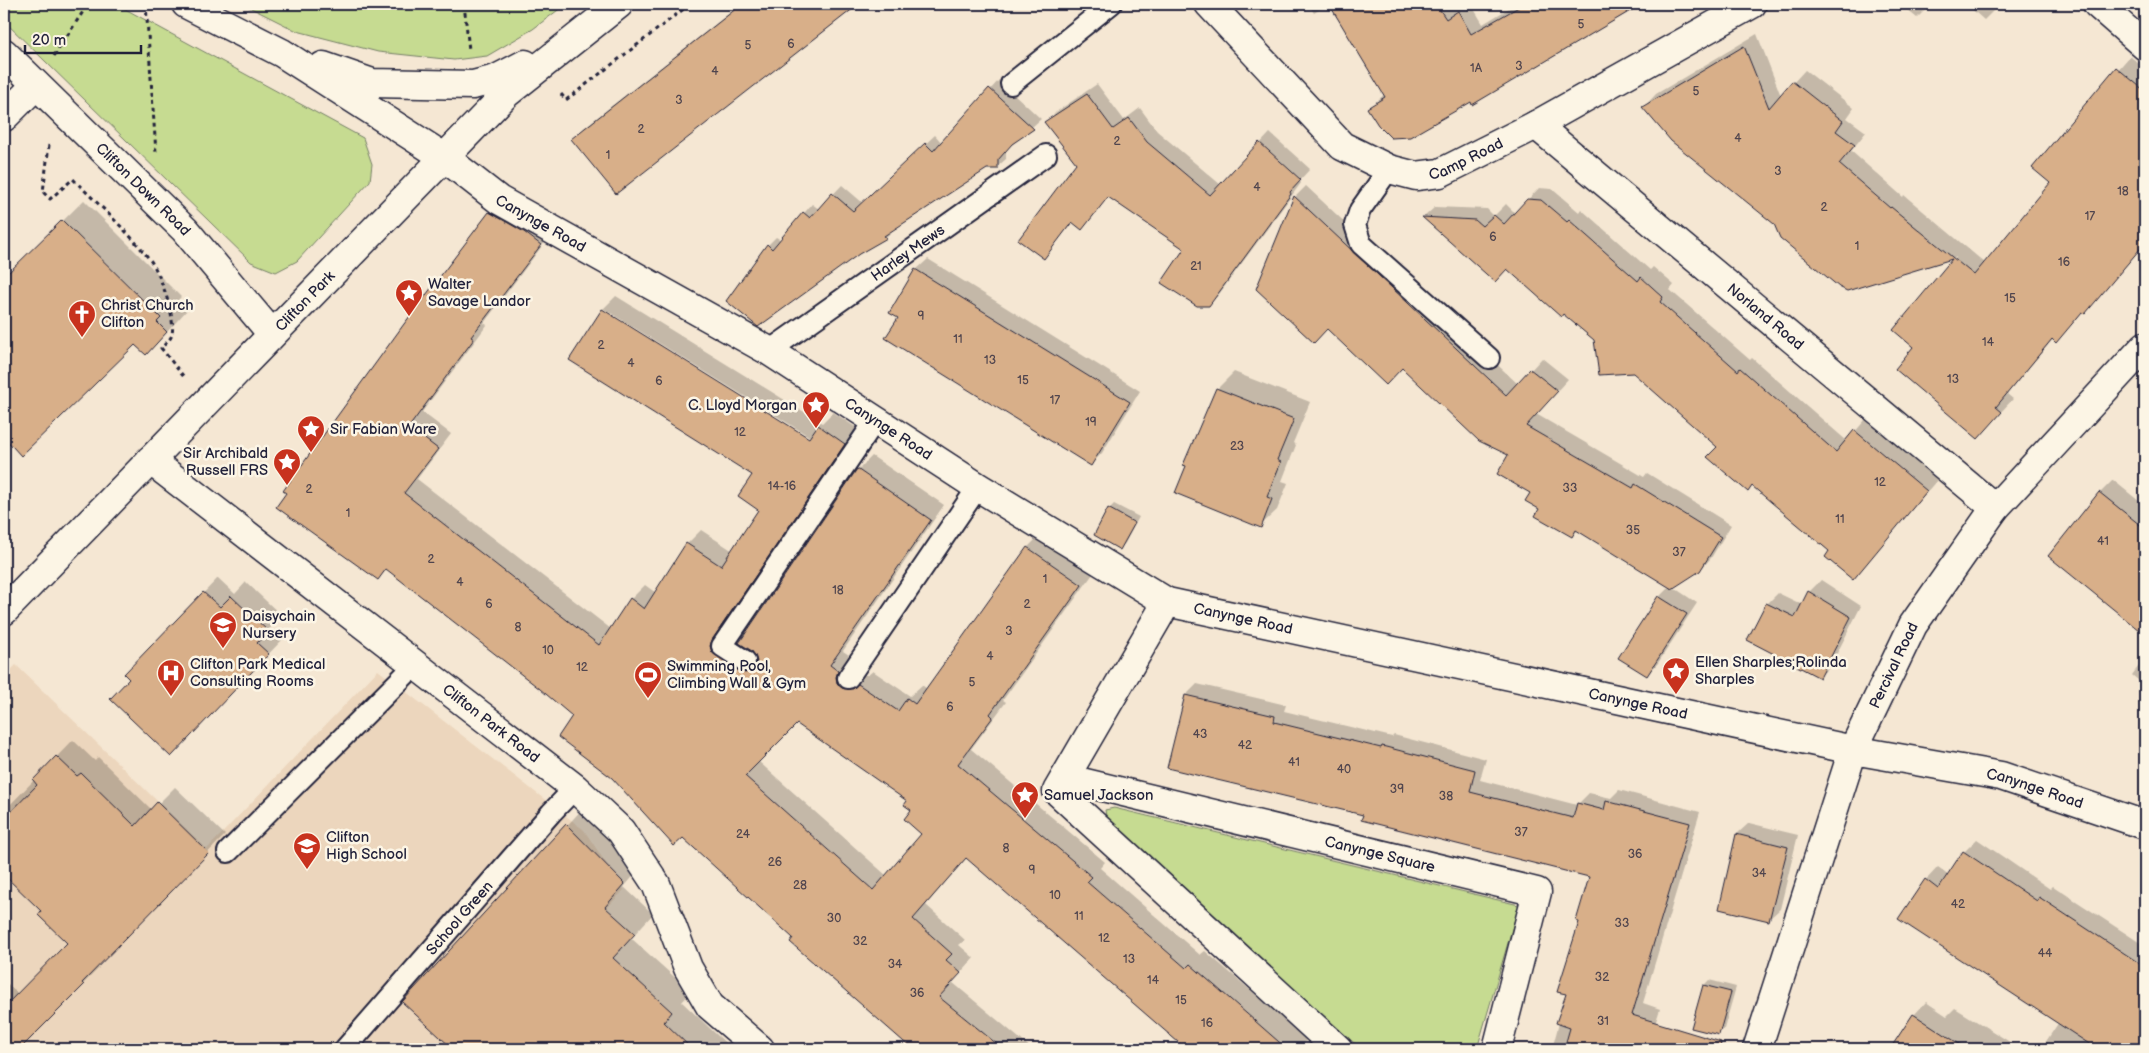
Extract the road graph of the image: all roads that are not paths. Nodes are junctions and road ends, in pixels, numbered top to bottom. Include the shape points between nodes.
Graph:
1 (186, 4) edge
2 (619, 4) edge
3 (1111, 4) edge
4 (1209, 4) edge
5 (1752, 4) edge
6 (2097, 4) edge
7 (573, 39) junction
8 (2145, 46) edge
9 (282, 52) junction
10 (4, 54) edge
11 (1011, 84) dead end
12 (36, 85) junction
13 (4, 117) edge
14 (1536, 124) junction
15 (1046, 155) dead end
16 (444, 157) junction
17 (1389, 169) junction
18 (272, 334) junction
19 (2145, 346) edge
20 (769, 350) junction
21 (1489, 358) dead end
22 (875, 421) junction
23 (150, 460) junction
24 (978, 487) junction
25 (1995, 508) junction
26 (1167, 602) junction
27 (4, 611) edge
28 (745, 661) dead end
29 (416, 664) junction
30 (848, 678) dead end
31 (1853, 750) junction
32 (1065, 778) junction
33 (575, 788) junction
34 (2145, 826) edge
35 (228, 852) dead end
36 (345, 1049) edge
37 (760, 1049) edge
38 (1338, 1049) edge
39 (1497, 1049) edge
40 (1757, 1049) edge

1 - 9 street
2 - 7 street, Clifton Park
3 - 11 lane
4 - 17 street, Camp Road via 1342,146
5 - 14 street, Camp Road
6 - 8 street
7 - 9 street via 496,79 473,85 372,83
7 - 16 street, Clifton Park via 507,93
9 - 16 street
10 - 12 street, Clifton Down Road
12 - 13 street
12 - 18 street, Clifton Down Road via 185,230
14 - 17 street, Camp Road via 1440,173 1416,176
14 - 25 street, Norland Road
15 - 20 lane, Harley Mews
16 - 18 street, Clifton Park
16 - 20 street, Canynge Road via 499,200
17 - 21 lane via 1360,210 1355,225 1361,244
18 - 23 street, Clifton Park
19 - 25 street, Percival Road
20 - 22 street, Canynge Road
22 - 24 street, Canynge Road
22 - 28 lane via 722,646
23 - 27 street, Clifton Park
23 - 29 street, Clifton Park Road
24 - 26 street, Canynge Road
24 - 30 lane
25 - 31 street, Percival Road via 1913,625
26 - 31 street, Canynge Road
26 - 32 street
29 - 33 street, Clifton Park Road
29 - 35 lane
31 - 34 street, Canynge Road via 2000,776
31 - 40 street, Percival Road
32 - 38 street via 1057,791
32 - 39 street, Canynge Square via 1537,892
33 - 36 lane, School Green
33 - 37 street, Clifton Park Road via 621,831 656,884 688,968 710,1006

